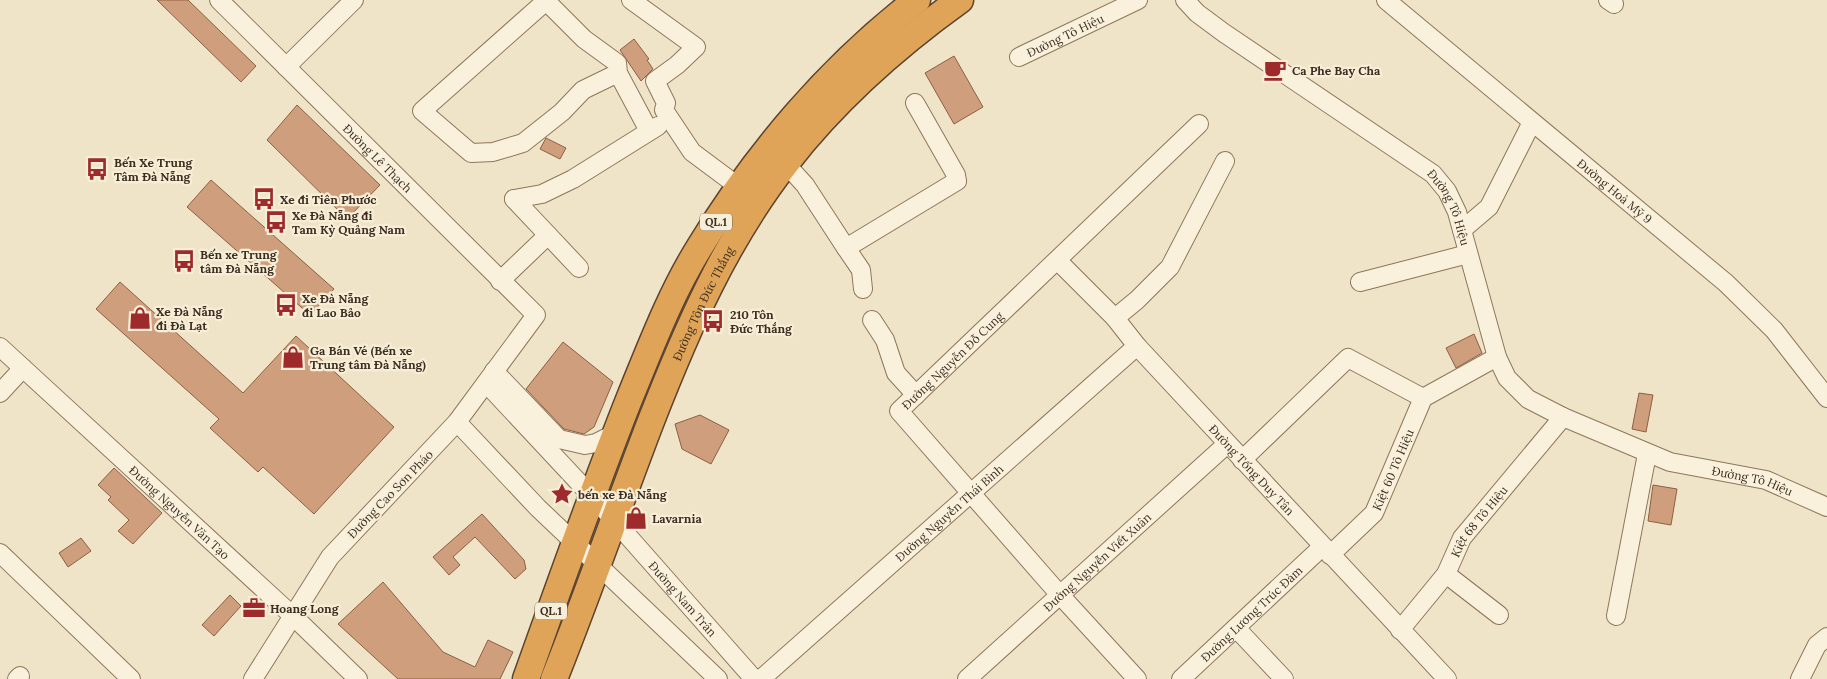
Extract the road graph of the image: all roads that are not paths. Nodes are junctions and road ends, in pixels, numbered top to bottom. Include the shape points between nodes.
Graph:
1 (219, 0) edge
2 (354, 0) edge
3 (631, 0) edge
4 (960, 0) edge
5 (1138, 0) edge
6 (1185, 0) edge
7 (1386, 0) edge
8 (908, 7) edge
9 (915, 35) junction
10 (1019, 57) dead end
11 (286, 67) junction
12 (618, 72) junction
13 (915, 103) dead end
14 (669, 119) junction
15 (1532, 122) junction
16 (1199, 124) dead end
17 (649, 131) junction
18 (1225, 161) dead end
19 (785, 163) junction
20 (739, 188) junction
21 (1462, 230) junction
22 (548, 235) junction
23 (846, 248) junction
24 (1468, 254) junction
25 (1058, 261) junction
26 (579, 268) dead end
27 (500, 281) junction
28 (1360, 282) dead end
29 (862, 290) dead end
30 (536, 315) joint
31 (1114, 318) junction
32 (872, 320) dead end
33 (1137, 346) junction
34 (0, 347) edge
35 (1497, 357) junction
36 (24, 368) junction
37 (490, 377) junction
38 (0, 393) edge
39 (916, 395) junction
40 (1423, 398) junction
41 (1827, 398) edge
42 (1563, 418) junction
43 (457, 422) junction
44 (616, 433) junction
45 (1228, 444) junction
46 (1648, 454) junction
47 (1242, 460) junction
48 (970, 493) junction
49 (591, 496) junction
50 (1827, 507) edge
51 (613, 519) junction
52 (574, 542) junction
53 (1326, 551) junction
54 (0, 553) edge
55 (597, 564) junction
56 (1446, 574) junction
57 (1060, 595) junction
58 (1499, 616) dead end
59 (1616, 616) dead end
60 (294, 617) junction
61 (1236, 628) junction
62 (1400, 630) junction
63 (1827, 637) edge
64 (128, 678) edge
65 (253, 679) edge
66 (358, 679) edge
67 (526, 679) edge
68 (554, 679) edge
69 (718, 679) edge
70 (754, 679) edge
71 (761, 679) edge
72 (967, 679) edge
73 (1137, 679) edge
74 (1180, 679) edge
75 (1284, 679) edge
76 (1446, 679) edge
77 (1800, 679) edge

1 - 11 street, Đường Lê Thạch
2 - 11 street
3 - 14 street via 696,46 655,81 666,102 664,110
4 - 9 highway, Đường Tôn Đức Thắng / QL.1
5 - 10 street, Đường Tô Hiệu
6 - 21 street, Đường Tô Hiệu via 1224,33 1433,174 1447,191
7 - 15 street, Đường Hoà Mỹ 9
8 - 9 highway
8 - 20 highway, QL.1 via 832,76
9 - 19 highway, Đường Tôn Đức Thắng / QL.1 via 848,94
11 - 27 street, Đường Lê Thạch
12 - 12 street via 583,90 562,112 523,143 493,152 471,153 422,111 546,1 584,39 617,63
12 - 17 street
13 - 23 street via 957,181
14 - 17 street
14 - 20 street via 692,152
15 - 21 street via 1489,207
15 - 41 street, Đường Hoà Mỹ 9 via 1726,282 1774,330
16 - 25 street, Đường Nguyễn Đỗ Cung
17 - 22 street via 573,179 542,194 514,198
18 - 31 street via 1170,267
19 - 23 street via 805,185
19 - 51 highway, Đường Tôn Đức Thắng / QL.1 via 723,259 696,311
20 - 44 highway, QL.1 via 698,249 665,312
21 - 24 street, Đường Tô Hiệu
22 - 26 street
22 - 27 street
23 - 29 street via 861,270
24 - 28 street
24 - 35 street, Đường Tô Hiệu
25 - 31 street, Đường Tống Duy Tân
25 - 39 street, Đường Nguyễn Đỗ Cung
27 - 30 street, Đường Lê Thạch
30 - 37 street, Đường Cao Sơn Pháo
31 - 33 street, Đường Tống Duy Tân
32 - 39 street via 885,340 896,373
33 - 45 street, Đường Tống Duy Tân
33 - 48 street, Đường Nguyễn Thái Bình
34 - 36 street, Đường Nguyễn Văn Tạo
35 - 40 street
35 - 42 street, Đường Tô Hiệu via 1508,378 1528,399
36 - 38 street
36 - 60 street, Đường Nguyễn Văn Tạo
37 - 43 street, Đường Cao Sơn Pháo
37 - 44 street via 559,439 585,445
37 - 49 street
39 - 48 street, Đường Nguyễn Đỗ Cung via 899,411
40 - 47 street via 1348,358
40 - 53 street, Kiệt 60 Tô Hiệu via 1374,513
42 - 46 street, Đường Tô Hiệu
42 - 56 street, Kiệt 68 Tô Hiệu via 1462,538
43 - 52 street
43 - 60 street, Đường Cao Sơn Pháo via 330,557
44 - 49 highway, QL.1
45 - 47 street, Đường Tống Duy Tân
45 - 57 street, Đường Nguyễn Viết Xuân
46 - 50 street, Đường Tô Hiệu via 1670,462 1766,480
46 - 59 street
47 - 53 street, Đường Tống Duy Tân
48 - 57 street, Đường Nguyễn Đỗ Cung
48 - 71 street, Đường Nguyễn Thái Bình
49 - 51 street, Đường Nam Trân
49 - 52 highway, QL.1
51 - 55 highway, Đường Tôn Đức Thắng / QL.1
51 - 70 street, Đường Nam Trân
52 - 55 street
52 - 67 highway, QL.1
53 - 61 street, Đường Lương Trúc Đàm
53 - 62 street, Đường Tống Duy Tân
54 - 64 street
55 - 68 highway, Đường Tôn Đức Thắng / QL.1
55 - 69 street
56 - 58 street
56 - 62 street, Kiệt 68 Tô Hiệu
57 - 72 street, Đường Nguyễn Viết Xuân
57 - 73 street, Đường Nguyễn Đỗ Cung
60 - 65 street, Đường Cao Sơn Pháo
60 - 66 street, Đường Nguyễn Văn Tạo
61 - 74 street, Đường Lương Trúc Đàm
61 - 75 street
62 - 76 street, Đường Tống Duy Tân
63 - 77 street via 1817,645

